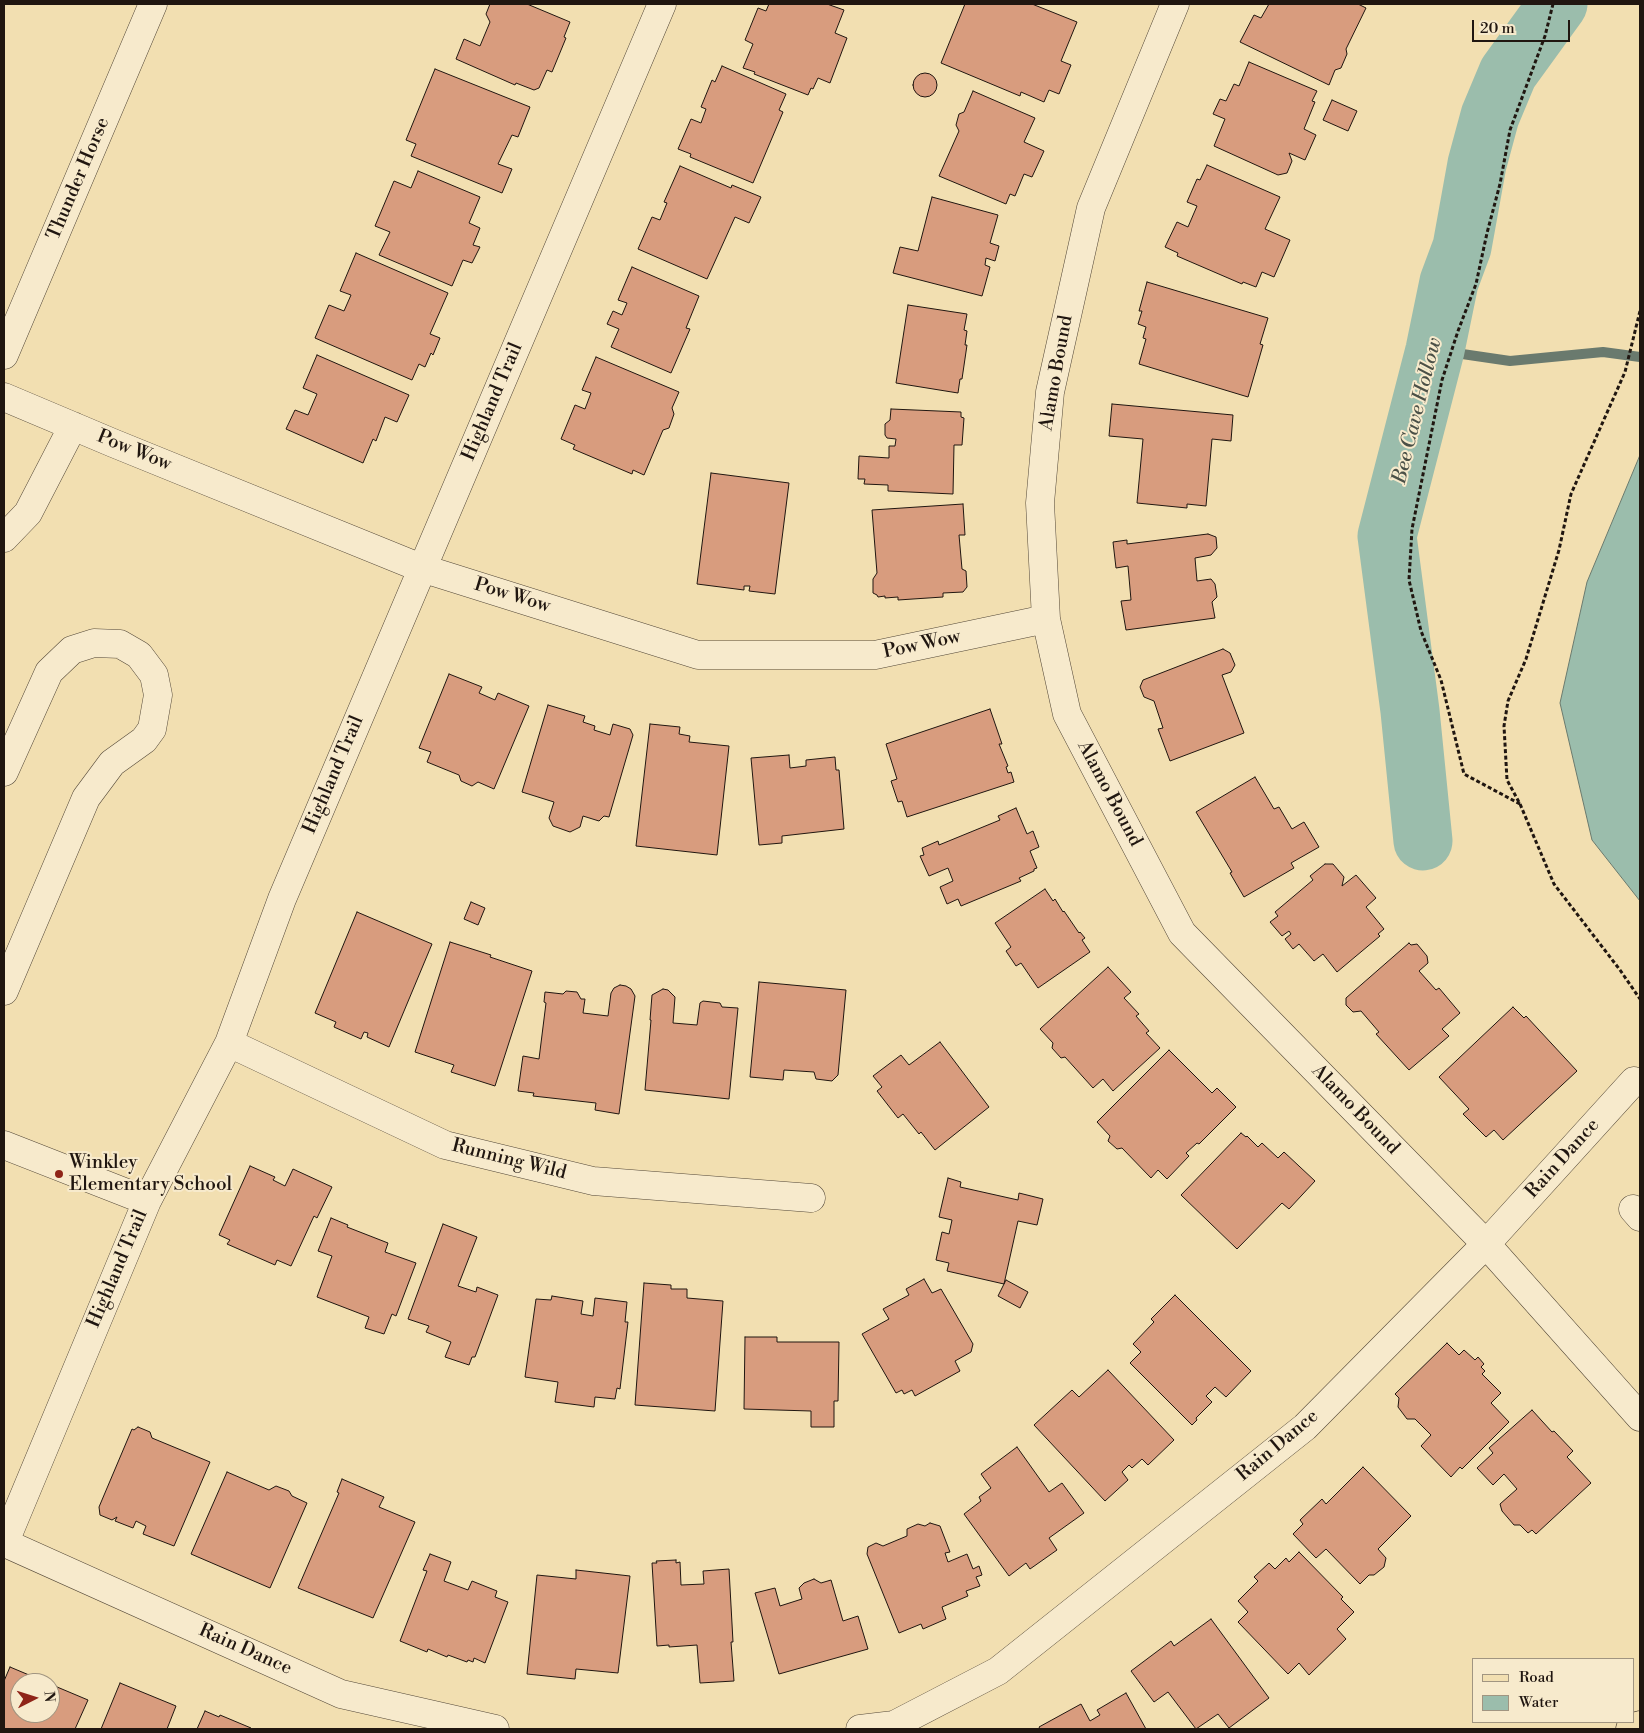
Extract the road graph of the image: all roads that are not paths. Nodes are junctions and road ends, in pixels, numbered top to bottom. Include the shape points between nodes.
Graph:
1 (153, 4) edge
2 (662, 4) edge
3 (1175, 4) edge
4 (4, 355) edge
5 (4, 397) edge
6 (73, 426) junction
7 (4, 538) edge
8 (422, 568) junction
9 (1046, 618) junction
10 (4, 772) edge
11 (4, 990) edge
12 (229, 1043) junction
13 (1634, 1081) dead end
14 (4, 1145) edge
15 (811, 1198) dead end
16 (147, 1201) junction
17 (1486, 1244) junction
18 (1640, 1417) edge
19 (4, 1544) edge
20 (1640, 1725) edge
21 (494, 1729) edge
22 (860, 1729) edge
23 (1630, 1729) edge

1 - 4 street, Thunder Horse
2 - 8 street, Highland Trail
3 - 9 street, Alamo Bound via 1091,208 1050,392 1040,503
5 - 6 street, Pow Wow
6 - 7 street via 28,513
6 - 8 street, Pow Wow
8 - 9 street, Pow Wow via 698,655 875,655
8 - 12 street, Highland Trail via 282,898
9 - 17 street, Alamo Bound via 1067,714 1182,934
10 - 11 street via 49,672 72,650 94,643 120,644 139,655 154,675 158,695 152,729 144,740 112,763 86,798
12 - 15 street, Running Wild via 445,1145 593,1181
12 - 16 street, Highland Trail
13 - 17 street, Rain Dance
14 - 16 street
16 - 19 street, Highland Trail
17 - 18 street, Alamo Bound
17 - 22 street, Rain Dance via 1306,1426 998,1671 894,1724
19 - 21 street, Rain Dance via 341,1694
20 - 23 main road

